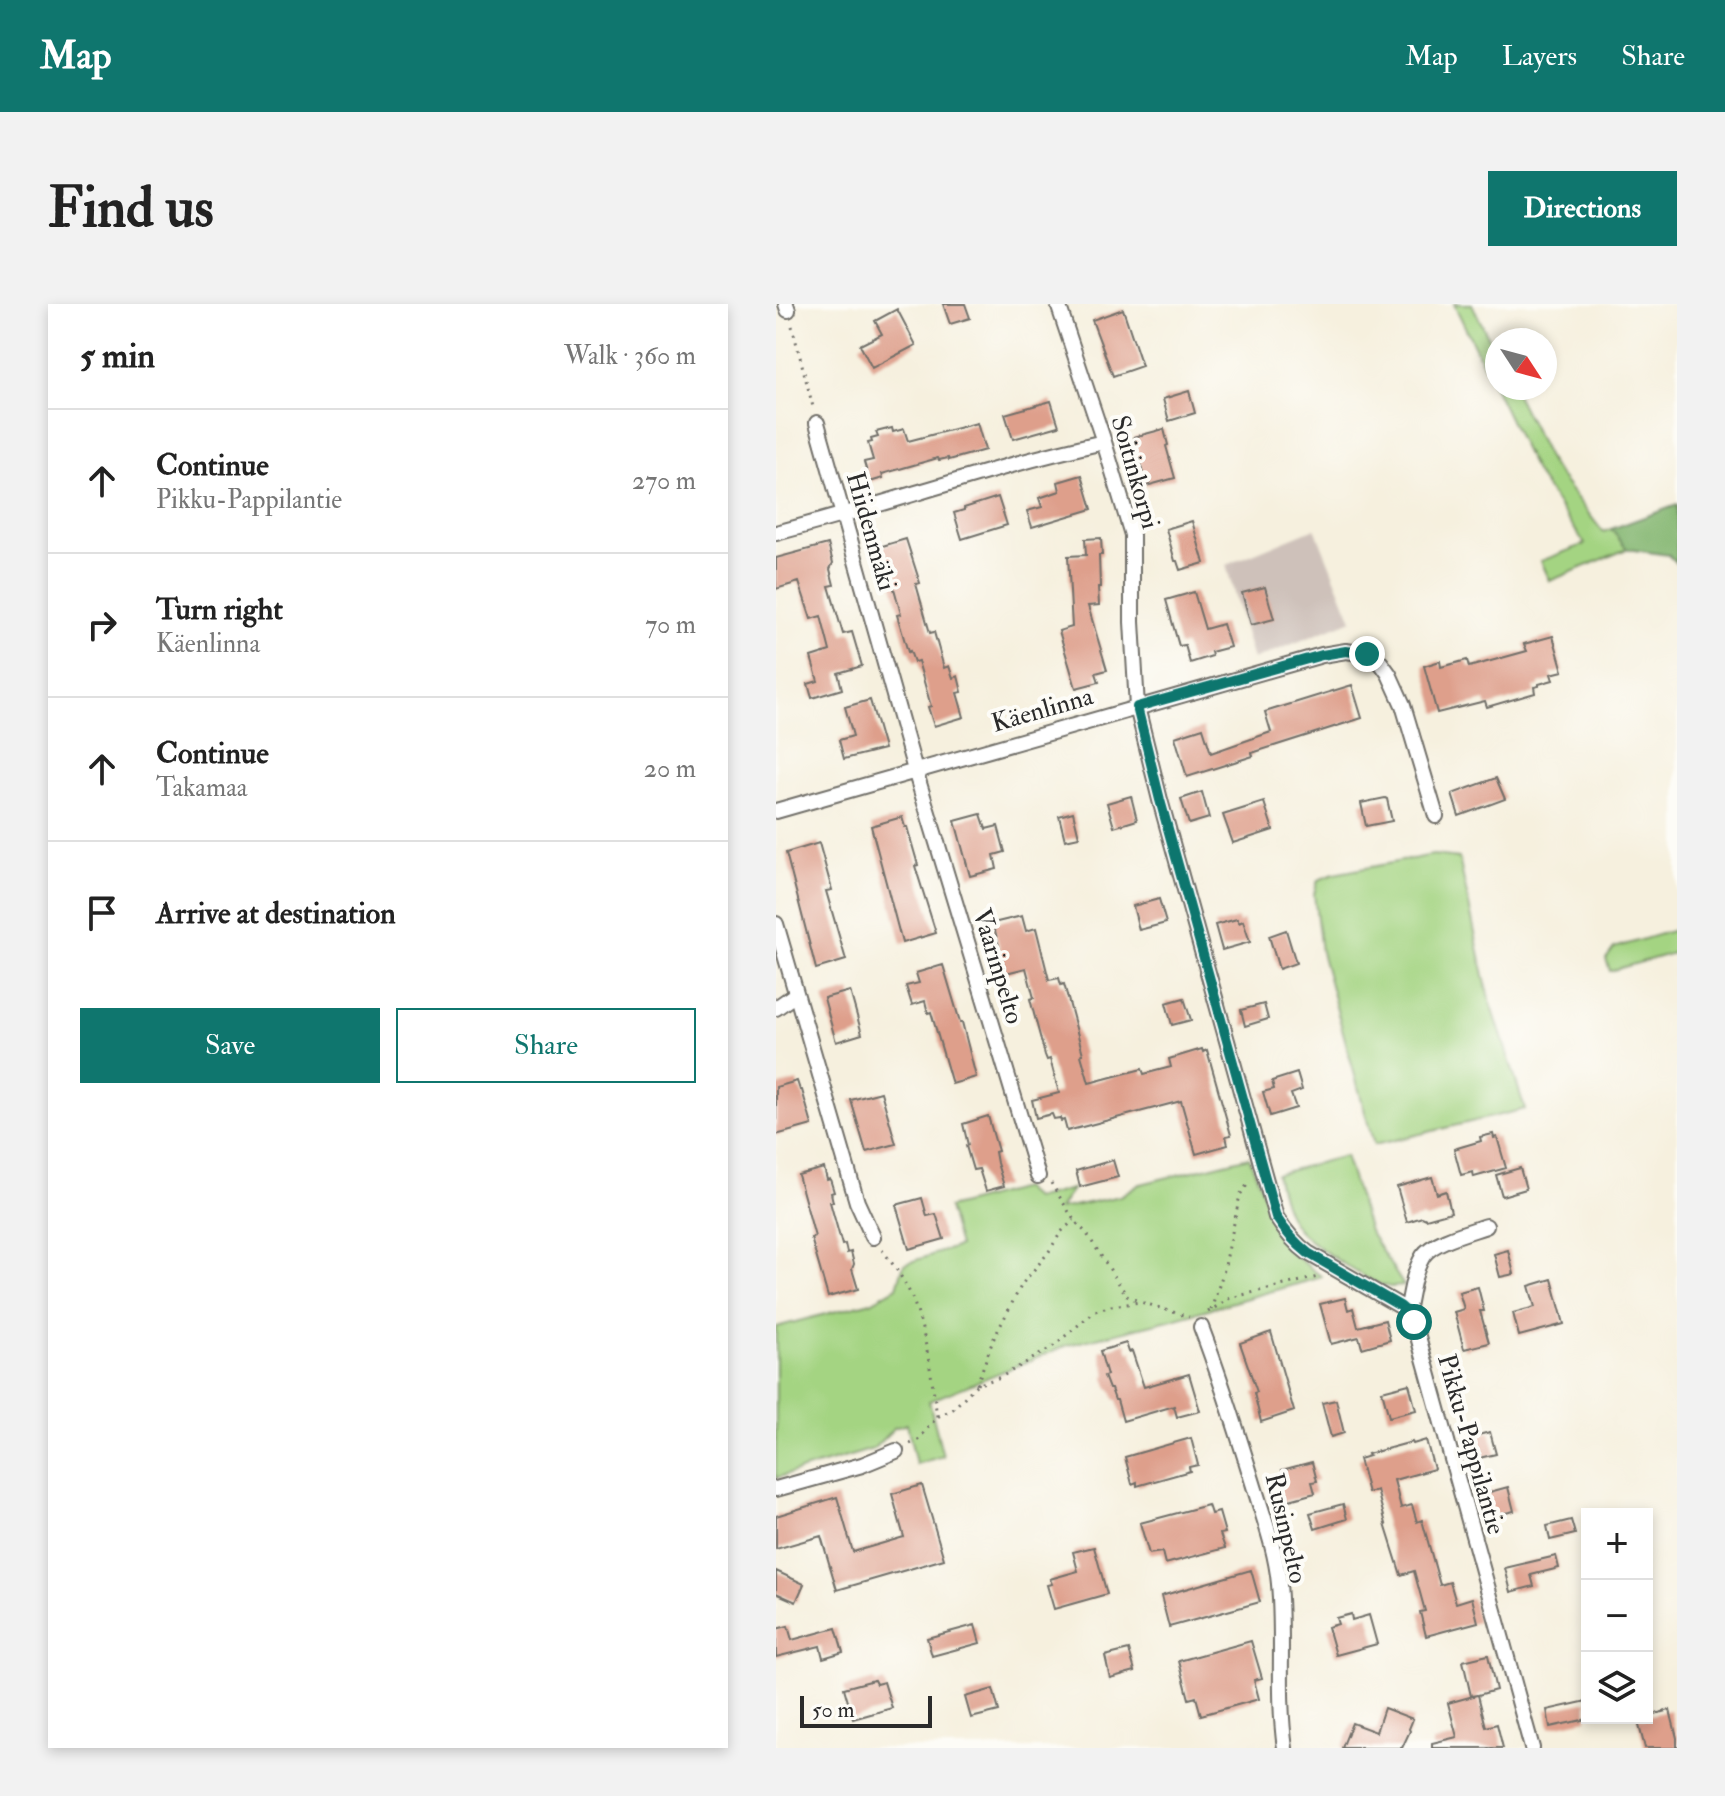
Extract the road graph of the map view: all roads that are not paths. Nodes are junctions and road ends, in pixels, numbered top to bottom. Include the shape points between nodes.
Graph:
1 (1058, 304) edge
2 (817, 423) road end
3 (1104, 442) junction
4 (843, 516) junction
5 (776, 533) edge
6 (1137, 707) junction
7 (915, 770) junction
8 (776, 811) edge
9 (1436, 816) dead end
10 (776, 924) edge
11 (796, 994) junction
12 (776, 1008) edge
13 (1038, 1176) road end
14 (1486, 1226) dead end
15 (873, 1237) road end
16 (1407, 1312) junction
17 (1201, 1327) road end
18 (896, 1451) road end
19 (776, 1489) edge
20 (1285, 1748) edge
21 (1532, 1748) edge

1 - 3 street, Soitinkorpi
2 - 4 street, Hiidenmäki
3 - 4 street
3 - 6 street, Soitinkorpi via 1132,535
4 - 5 street
4 - 7 street, Hiidenmäki
6 - 7 street, Käenlinna
6 - 9 street, Käenlinna via 1322,655 1367,654 1389,674 1403,705
6 - 16 street via 1276,1217 1308,1253
7 - 8 street, Käenlinna
7 - 13 street, Vaarinpelto
10 - 11 street
11 - 12 street
11 - 15 street via 857,1202
14 - 16 street via 1424,1254
16 - 21 street, Pikku-Pappilantie
17 - 20 street, Rusinpelto via 1255,1487 1279,1581
18 - 19 street

